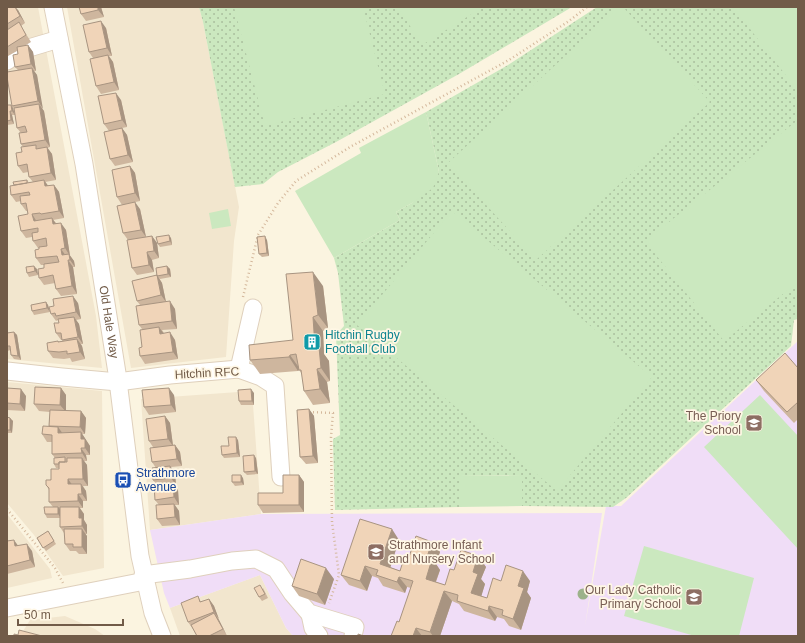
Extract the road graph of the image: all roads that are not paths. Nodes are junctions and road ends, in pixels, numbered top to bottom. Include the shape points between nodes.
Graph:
1 (53, 7) edge
2 (59, 39) junction
3 (7, 61) edge
4 (248, 306) road end
5 (239, 369) junction
6 (7, 370) edge
7 (118, 382) junction
8 (281, 477) edge
9 (144, 578) junction
10 (7, 608) edge
11 (317, 616) junction
12 (162, 636) edge
13 (319, 636) edge
14 (353, 636) edge

1 - 2 street, Old Hale Way
2 - 3 street via 22,50
2 - 7 street, Old Hale Way via 84,164
4 - 5 street
5 - 7 street, Hitchin RFC
5 - 8 street, Hitchin RFC via 261,377 275,386
6 - 7 street, Hitchin RFC
7 - 9 street, Old Hale Way
9 - 10 street
9 - 11 street via 232,561 256,559 276,569 292,593
9 - 12 street, Old Hale Way
11 - 13 street via 312,628
11 - 14 street via 356,627

